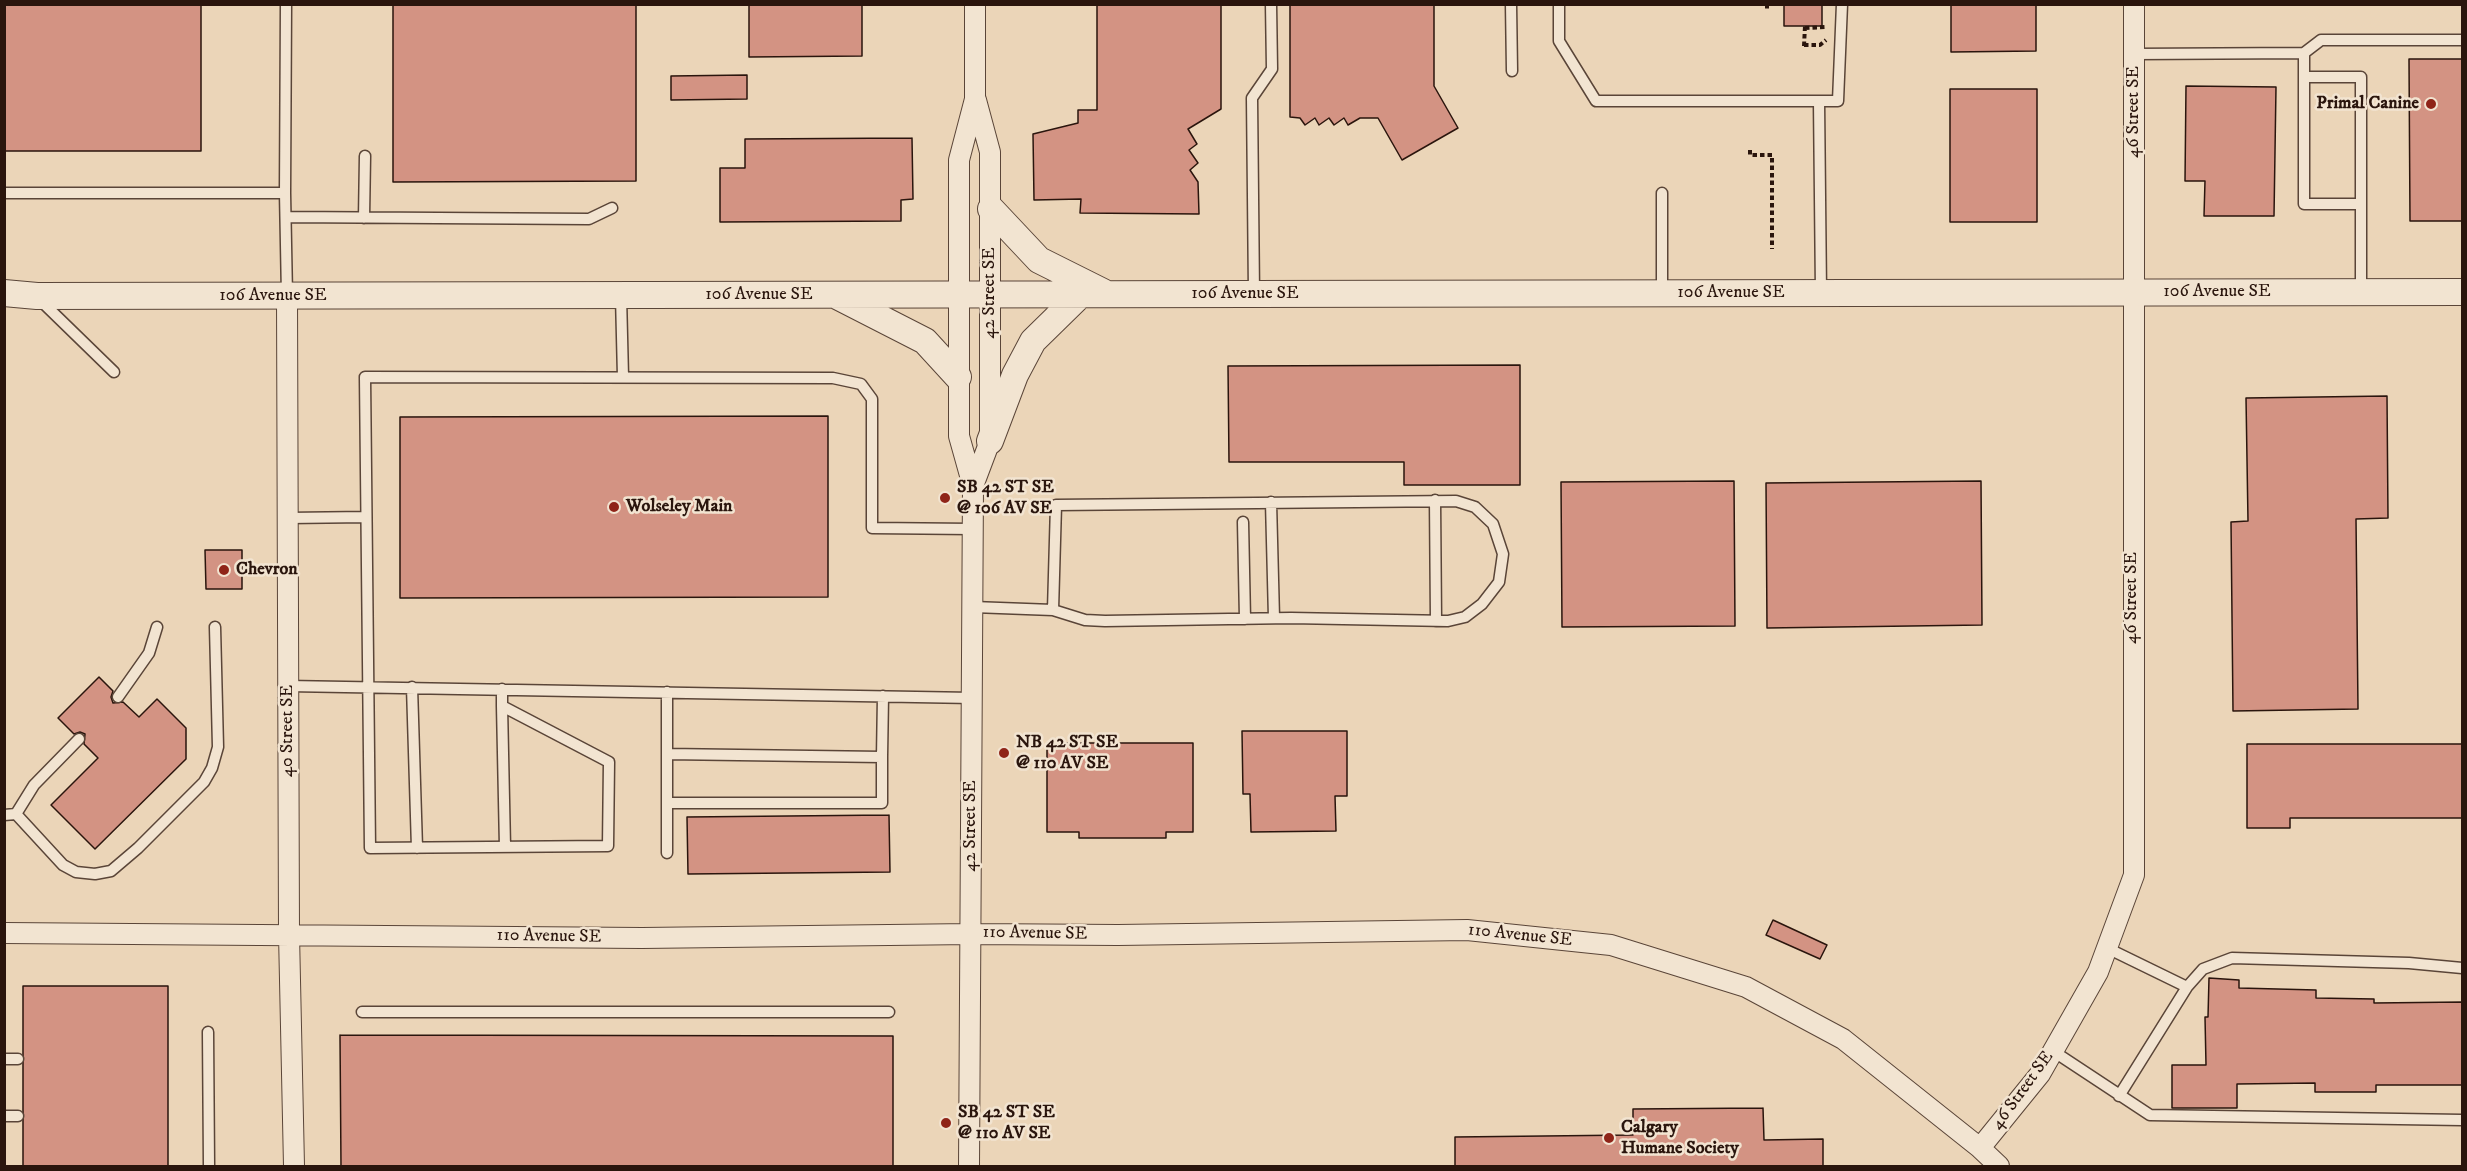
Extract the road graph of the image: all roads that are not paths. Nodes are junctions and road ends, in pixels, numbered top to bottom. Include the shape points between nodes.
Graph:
1 (286, 4) edge
2 (975, 4) edge
3 (1271, 4) edge
4 (1511, 4) edge
5 (1559, 4) edge
6 (1842, 4) edge
7 (2134, 4) edge
8 (2463, 40) edge
9 (2304, 53) junction
10 (2134, 54) junction
11 (1512, 71) dead end
12 (2304, 77) junction
13 (975, 99) junction
14 (1819, 101) junction
15 (365, 156) dead end
16 (4, 193) edge
17 (285, 193) junction
18 (1662, 193) dead end
19 (2361, 204) junction
20 (612, 208) dead end
21 (991, 209) junction
22 (286, 217) junction
23 (364, 218) junction
24 (2134, 292) junction
25 (2361, 292) junction
26 (2463, 292) edge
27 (958, 293) junction
28 (1662, 293) junction
29 (1821, 293) junction
30 (989, 294) junction
31 (1108, 294) junction
32 (1254, 294) junction
33 (621, 295) junction
34 (834, 295) junction
35 (1080, 295) junction
36 (287, 296) junction
37 (18, 297) edge
38 (114, 372) dead end
39 (623, 377) junction
40 (958, 377) junction
41 (990, 441) junction
42 (973, 486) junction
43 (1435, 500) junction
44 (1271, 502) junction
45 (366, 517) junction
46 (288, 518) junction
47 (1243, 522) dead end
48 (973, 530) junction
49 (972, 607) junction
50 (1053, 610) junction
51 (1274, 618) junction
52 (1245, 619) junction
53 (1436, 621) junction
54 (157, 627) dead end
55 (215, 627) dead end
56 (288, 686) junction
57 (367, 686) junction
58 (412, 687) junction
59 (502, 689) junction
60 (667, 692) junction
61 (883, 696) junction
62 (118, 697) dead end
63 (972, 698) junction
64 (502, 706) junction
65 (79, 739) dead end
66 (667, 754) junction
67 (882, 757) junction
68 (667, 803) junction
69 (10, 815) edge
70 (505, 847) junction
71 (417, 848) junction
72 (668, 853) dead end
73 (4, 933) edge
74 (289, 934) junction
75 (971, 934) junction
76 (2107, 948) junction
77 (2463, 968) edge
78 (2187, 987) junction
79 (362, 1012) dead end
80 (889, 1012) dead end
81 (208, 1032) dead end
82 (2053, 1051) junction
83 (4, 1059) edge
84 (18, 1059) dead end
85 (2119, 1096) junction
86 (4, 1116) edge
87 (18, 1116) dead end
88 (2463, 1120) edge
89 (1980, 1148) junction
90 (209, 1167) edge
91 (294, 1167) edge
92 (969, 1167) edge
93 (1999, 1167) edge

1 - 17 lane
2 - 13 street, 42 Street SE
3 - 32 lane via 1272,69 1252,98
4 - 11 lane
5 - 14 lane via 1559,41 1596,101
6 - 14 lane via 1838,101
7 - 10 street, 46 Street SE
8 - 9 lane via 2321,40
9 - 10 lane
9 - 12 lane
10 - 24 street, 46 Street SE
12 - 19 lane via 2304,204
12 - 19 lane via 2361,77
13 - 21 street, 42 Street SE via 990,152
13 - 27 street, 42 Street SE via 959,160
14 - 29 lane
15 - 23 lane
16 - 17 lane
17 - 22 lane
18 - 28 lane
19 - 25 lane
20 - 23 lane via 589,219
21 - 30 street, 42 Street SE
21 - 31 street via 1039,260
22 - 23 lane
22 - 36 lane
24 - 25 street, 106 Avenue SE
24 - 29 street, 106 Avenue SE
24 - 76 street, 46 Street SE via 2134,875
25 - 26 street, 106 Avenue SE
27 - 30 street, 106 Avenue SE
27 - 34 street, 106 Avenue SE
27 - 40 street, 42 Street SE
28 - 29 street, 106 Avenue SE
28 - 32 street, 106 Avenue SE
30 - 35 street, 106 Avenue SE
30 - 41 street, 42 Street SE
31 - 32 street, 106 Avenue SE
31 - 35 street, 106 Avenue SE
33 - 34 street, 106 Avenue SE
33 - 36 street, 106 Avenue SE
33 - 39 lane
34 - 40 street via 925,341
35 - 41 street via 1033,341 1014,375
36 - 37 street, 106 Avenue SE
36 - 46 street, 40 Street SE
37 - 38 lane
39 - 45 lane via 365,376
39 - 48 lane via 833,378 861,384 872,399 872,528
40 - 42 street, 42 Street SE via 959,436
41 - 42 street, 42 Street SE
42 - 48 street, 42 Street SE
43 - 44 lane
43 - 53 lane
43 - 53 lane via 1475,507 1493,524 1503,554 1499,582 1482,604 1465,617
44 - 50 lane via 1056,505
44 - 51 lane
45 - 46 lane
45 - 57 lane
46 - 56 street, 40 Street SE
47 - 52 lane
48 - 49 street, 42 Street SE
49 - 50 lane
49 - 63 street, 42 Street SE
50 - 52 lane via 1085,620 1105,621
51 - 52 lane
51 - 53 lane
54 - 62 lane via 149,653
55 - 69 lane via 218,747 212,768 204,782 138,848 111,871 76,872 63,865
56 - 57 lane
56 - 74 street, 40 Street SE
57 - 58 lane
57 - 71 lane via 370,848
58 - 59 lane
58 - 71 lane
59 - 60 lane
59 - 64 lane
60 - 61 lane
60 - 66 lane
61 - 63 lane
61 - 67 lane
63 - 75 street, 42 Street SE
64 - 70 lane
64 - 70 lane via 609,762 609,846
65 - 69 lane
66 - 67 lane
66 - 68 lane
67 - 68 lane via 882,803
68 - 72 lane
70 - 71 lane
73 - 74 street, 110 Avenue SE
74 - 75 street, 110 Avenue SE via 642,938
74 - 91 street, 40 Street SE
75 - 89 street, 110 Avenue SE via 1467,930 1611,945 1746,987 1843,1039
75 - 92 street, 42 Street SE
76 - 78 lane
76 - 82 street, 46 Street SE via 2098,972
77 - 78 lane via 2232,958 2203,969
78 - 85 lane
79 - 80 lane
81 - 90 lane
82 - 85 lane
82 - 89 street, 46 Street SE via 2040,1074
83 - 84 lane
85 - 88 lane via 2150,1115
86 - 87 lane
89 - 93 street, 110 Avenue SE

